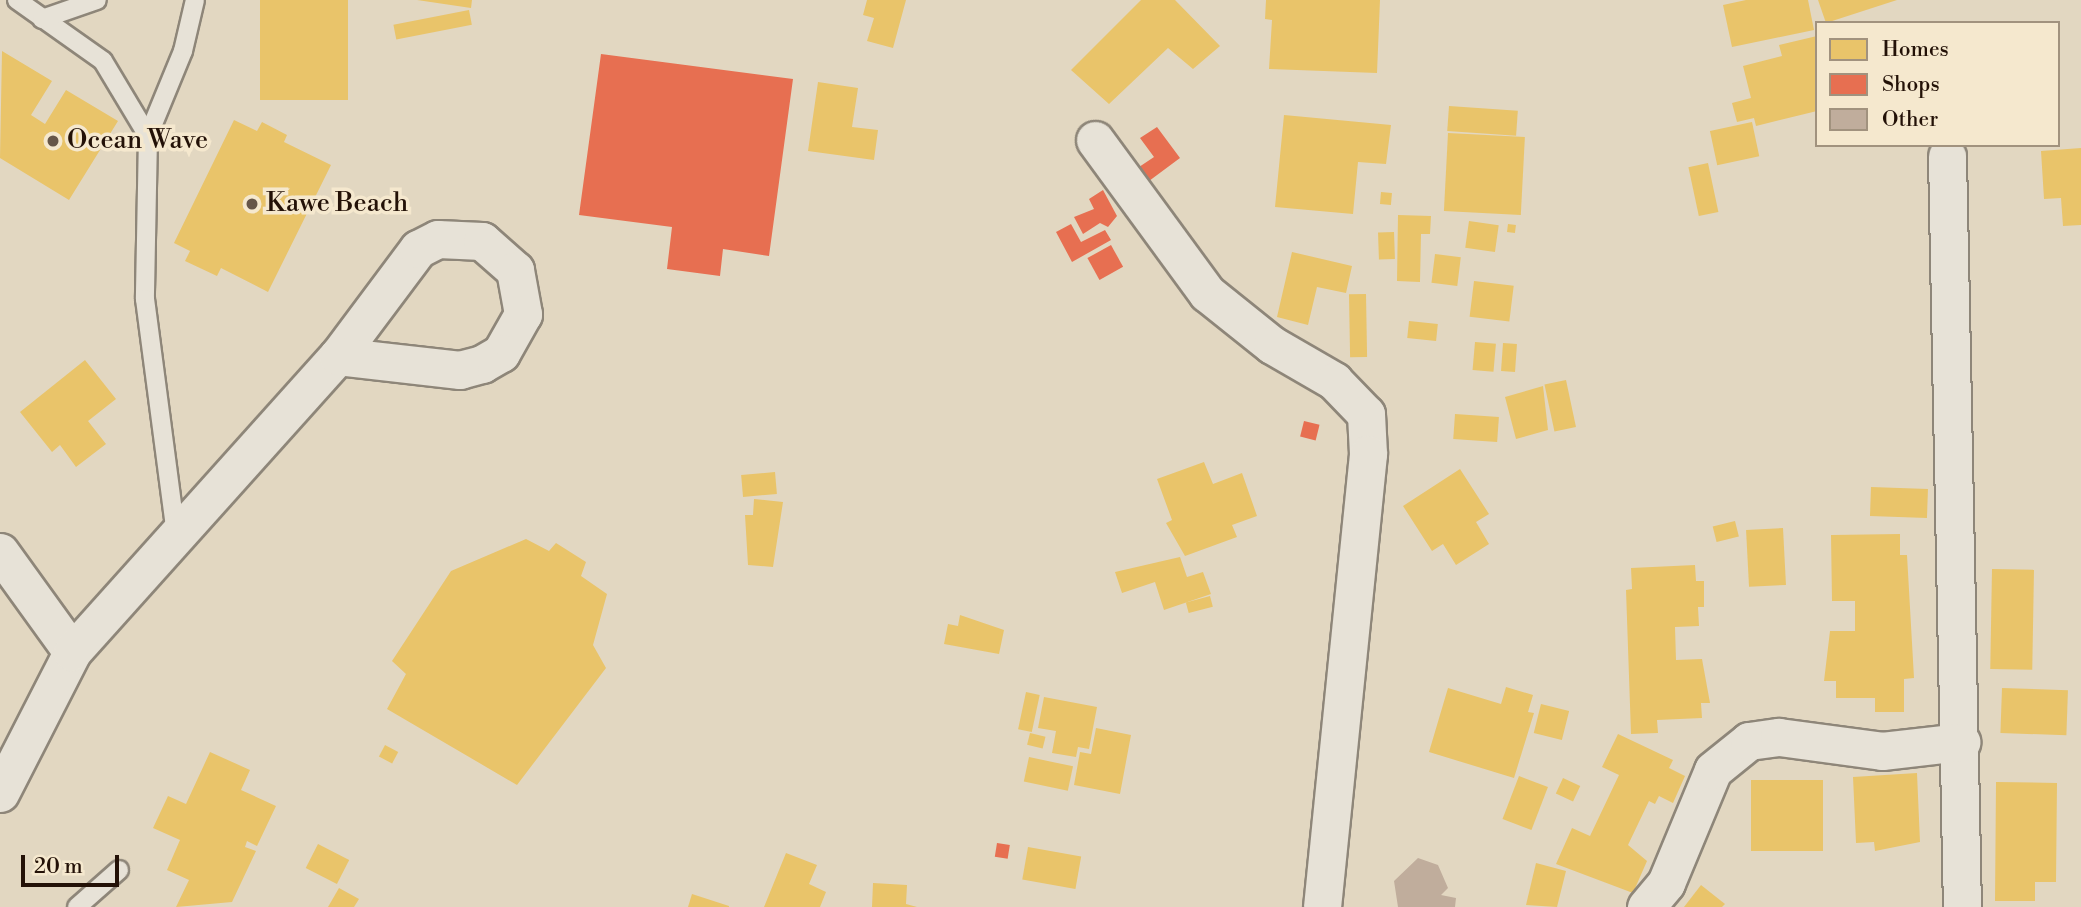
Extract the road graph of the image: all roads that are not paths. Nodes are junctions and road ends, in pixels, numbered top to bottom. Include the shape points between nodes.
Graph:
1 (18, 0) edge
2 (97, 0) edge
3 (195, 0) edge
4 (42, 19) junction
5 (148, 136) junction
6 (1095, 140) dead end
7 (1947, 156) dead end
8 (338, 356) junction
9 (176, 535) junction
10 (0, 552) edge
11 (72, 652) junction
12 (1961, 742) junction
13 (0, 793) edge
14 (120, 870) dead end
15 (77, 907) edge
16 (1322, 907) edge
17 (1646, 907) edge
18 (1962, 907) edge

1 - 4 lane
2 - 4 lane
3 - 5 lane via 183,51
4 - 5 lane via 103,61
5 - 9 lane via 145,299
6 - 16 street via 1207,293 1272,345 1334,381 1366,414 1368,454
7 - 12 street
8 - 8 street via 460,370 482,365 501,353 523,314 515,270 482,241 439,239 418,249
8 - 9 street
9 - 11 street
10 - 11 street
11 - 13 street
12 - 17 street via 1882,751 1779,737 1749,741 1713,771 1671,872
12 - 18 street
14 - 15 lane

